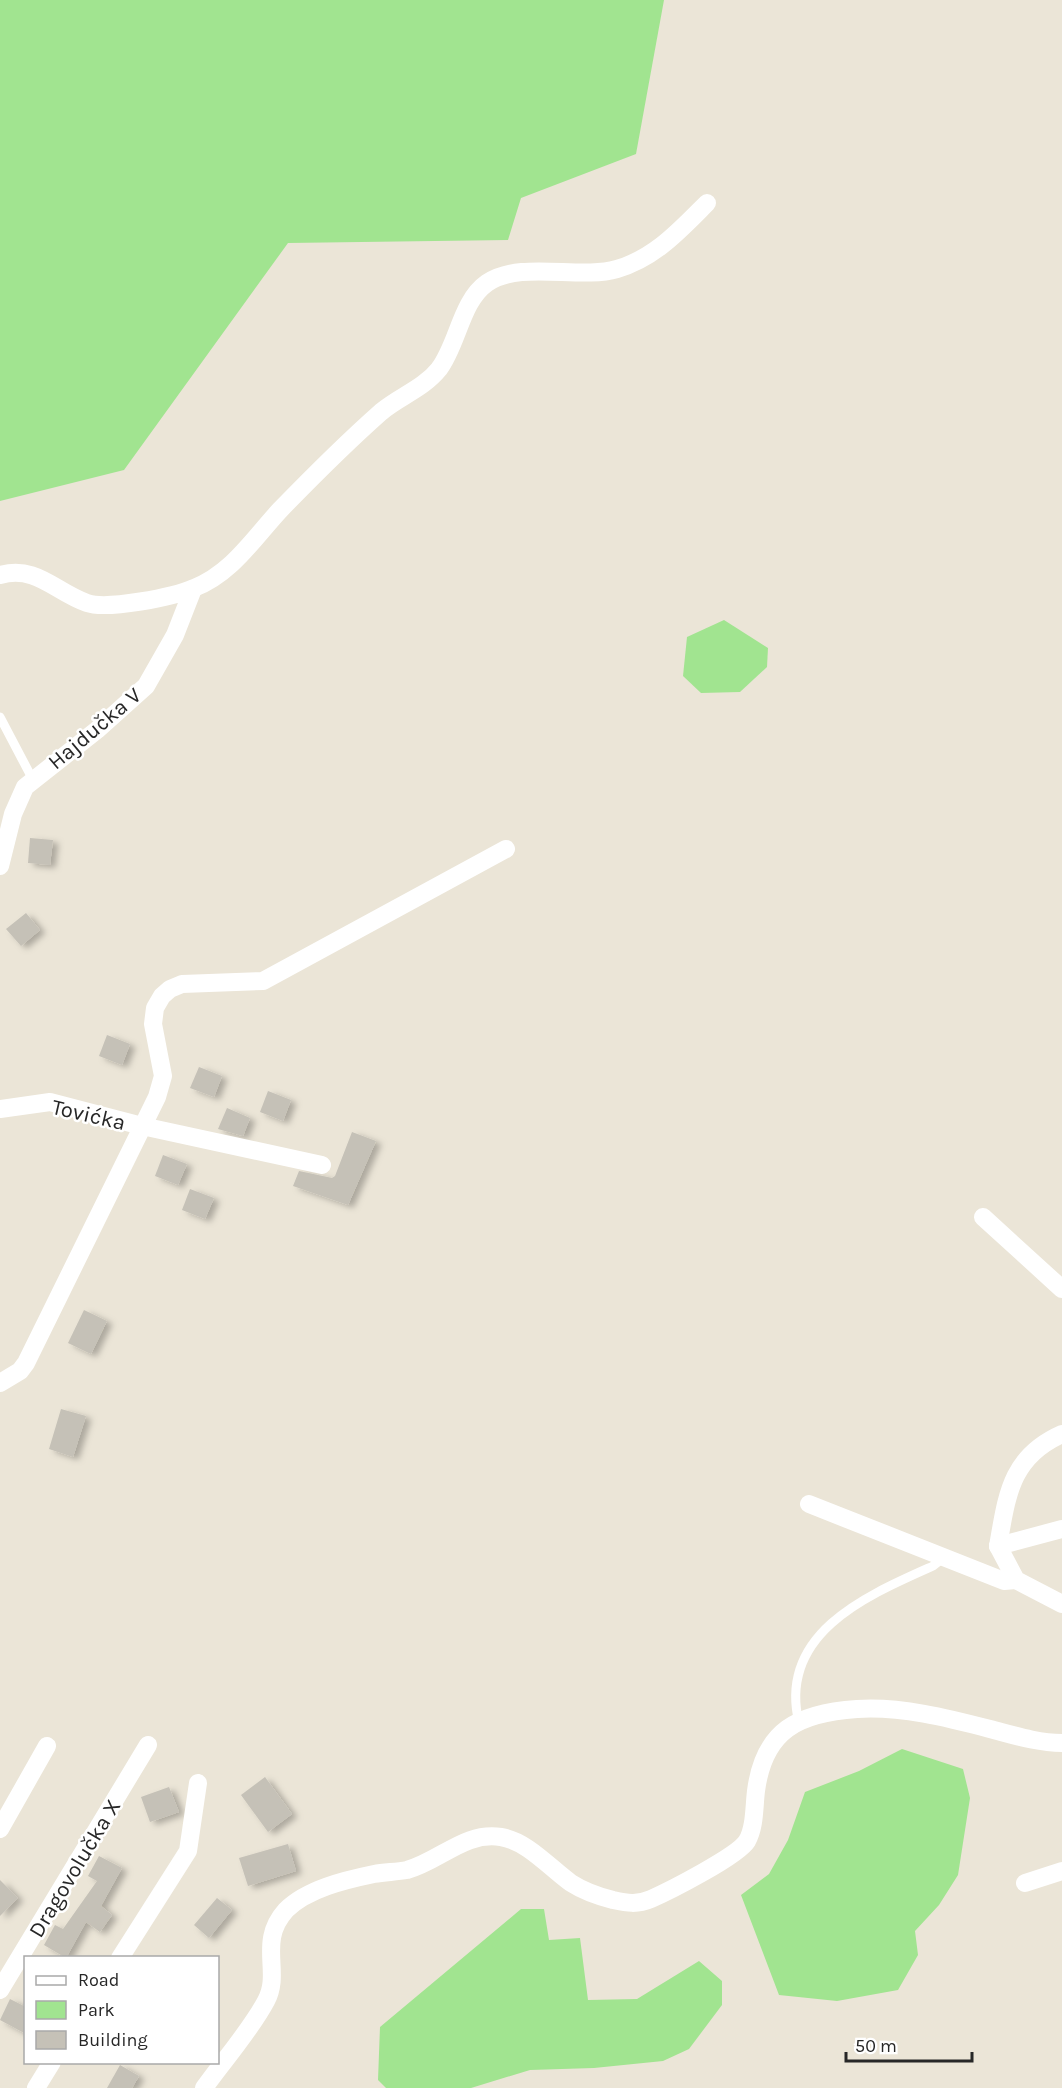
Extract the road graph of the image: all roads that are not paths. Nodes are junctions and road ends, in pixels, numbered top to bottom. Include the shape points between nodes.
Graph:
1 (707, 203) dead end
2 (0, 575) edge
3 (193, 589) junction
4 (0, 717) edge
5 (32, 778) junction
6 (506, 849) dead end
7 (0, 866) edge
8 (0, 1109) edge
9 (142, 1126) junction
10 (322, 1165) dead end
11 (983, 1217) dead end
12 (1062, 1288) edge
13 (0, 1383) edge
14 (1062, 1434) edge
15 (809, 1504) dead end
16 (1062, 1528) edge
17 (998, 1546) junction
18 (943, 1558) junction
19 (1016, 1580) junction
20 (1062, 1604) edge
21 (799, 1723) junction
22 (1062, 1743) edge
23 (148, 1745) dead end
24 (47, 1746) dead end
25 (198, 1783) dead end
26 (0, 1829) edge
27 (1062, 1871) edge
28 (1025, 1883) dead end
29 (121, 1956) edge
30 (0, 1990) edge
31 (51, 2064) edge
32 (36, 2088) edge
33 (204, 2088) edge

1 - 3 street via 661,249 615,270 510,274 489,281 477,291 440,368 423,386 388,407 353,437 230,567
2 - 3 street via 33,574 75,598 102,606 120,606
3 - 5 street, Hajdučka V via 175,635 146,686 97,730
4 - 5 lane
5 - 7 street, Hajdučka V via 13,814
6 - 9 street via 263,981 182,984 162,996 153,1024 163,1076 158,1097
8 - 9 street, Tovićka via 50,1102
9 - 10 street, Tovićka
9 - 13 street via 26,1363
11 - 12 street
14 - 17 street via 1037,1446 1018,1469
15 - 18 street
16 - 17 street
17 - 19 street
18 - 19 street via 1004,1581
18 - 21 lane via 848,1608 826,1626 809,1650 799,1678
19 - 20 street
21 - 22 street via 856,1709 892,1710
21 - 33 street via 782,1731 764,1755 750,1831 741,1848 650,1900 632,1904 590,1894 525,1847 505,1837 488,1836 469,1840 408,1869 320,1889 289,1907 275,1923 269,1951 268,1999
23 - 30 street, Dragovolučka X
24 - 26 street
25 - 29 street via 188,1851
27 - 28 street
31 - 32 street

